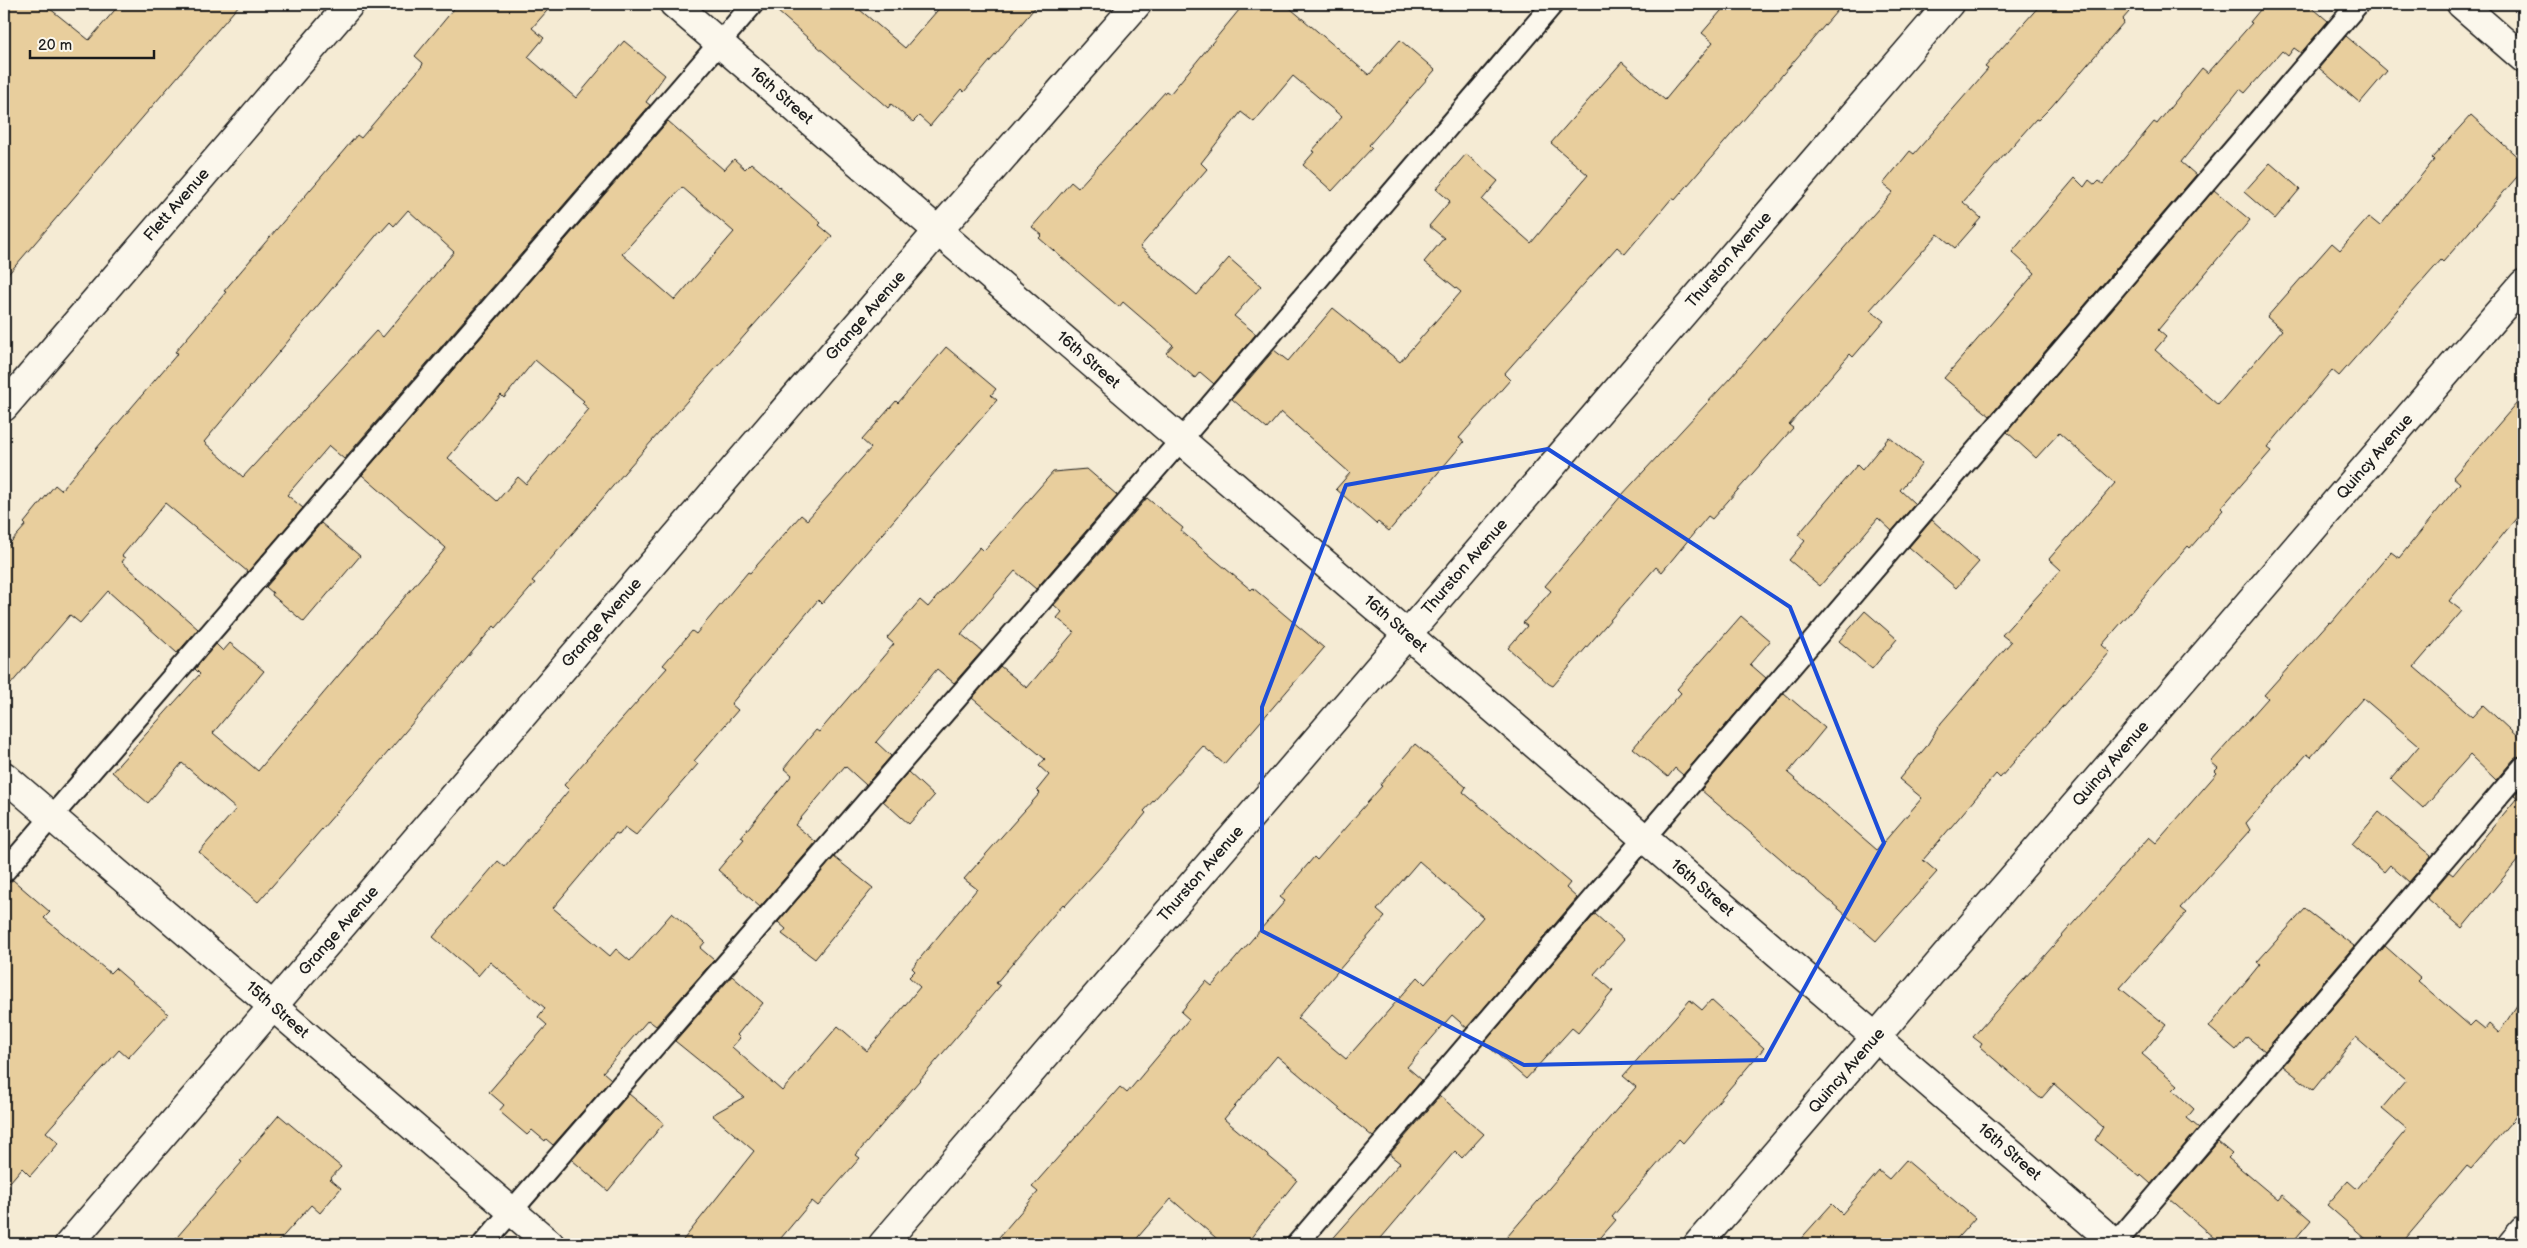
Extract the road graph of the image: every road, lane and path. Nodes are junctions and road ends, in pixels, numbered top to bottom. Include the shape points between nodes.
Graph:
1 (350, 4) edge
2 (674, 4) edge
3 (753, 4) edge
4 (1137, 4) edge
5 (1553, 4) edge
6 (1949, 4) edge
7 (2358, 4) edge
8 (2461, 4) edge
9 (719, 43) junction
10 (2523, 58) edge
11 (938, 232) junction
12 (2523, 284) edge
13 (4, 407) edge
14 (1181, 440) junction
15 (1407, 634) junction
16 (2523, 767) edge
17 (4, 776) edge
18 (50, 816) junction
19 (1644, 838) junction
20 (4, 872) edge
21 (273, 1006) junction
22 (1876, 1038) junction
23 (511, 1211) junction
24 (2523, 1231) edge
25 (69, 1244) edge
26 (483, 1244) edge
27 (550, 1244) edge
28 (884, 1244) edge
29 (1297, 1244) edge
30 (1698, 1244) edge
31 (2116, 1244) edge
32 (2512, 1244) edge

1 - 13 street, Flett Avenue
2 - 9 street, 16th Street
3 - 9 lane
4 - 11 street, Grange Avenue
5 - 14 lane
6 - 15 street, Thurston Avenue
7 - 19 lane
8 - 10 street
9 - 11 street, 16th Street
9 - 18 lane
11 - 14 street, 16th Street
11 - 21 street, Grange Avenue
12 - 22 street, Quincy Avenue
14 - 15 street, 16th Street
14 - 23 lane
15 - 19 street, 16th Street
15 - 28 street, Thurston Avenue
16 - 31 lane
17 - 18 street, 15th Street
18 - 20 lane
18 - 21 street, 15th Street
19 - 22 street, 16th Street
19 - 29 lane
21 - 23 street, 15th Street
21 - 25 street, Grange Avenue
22 - 30 street, Quincy Avenue
22 - 31 street, 16th Street
23 - 26 lane
23 - 27 street, 15th Street
24 - 32 street

